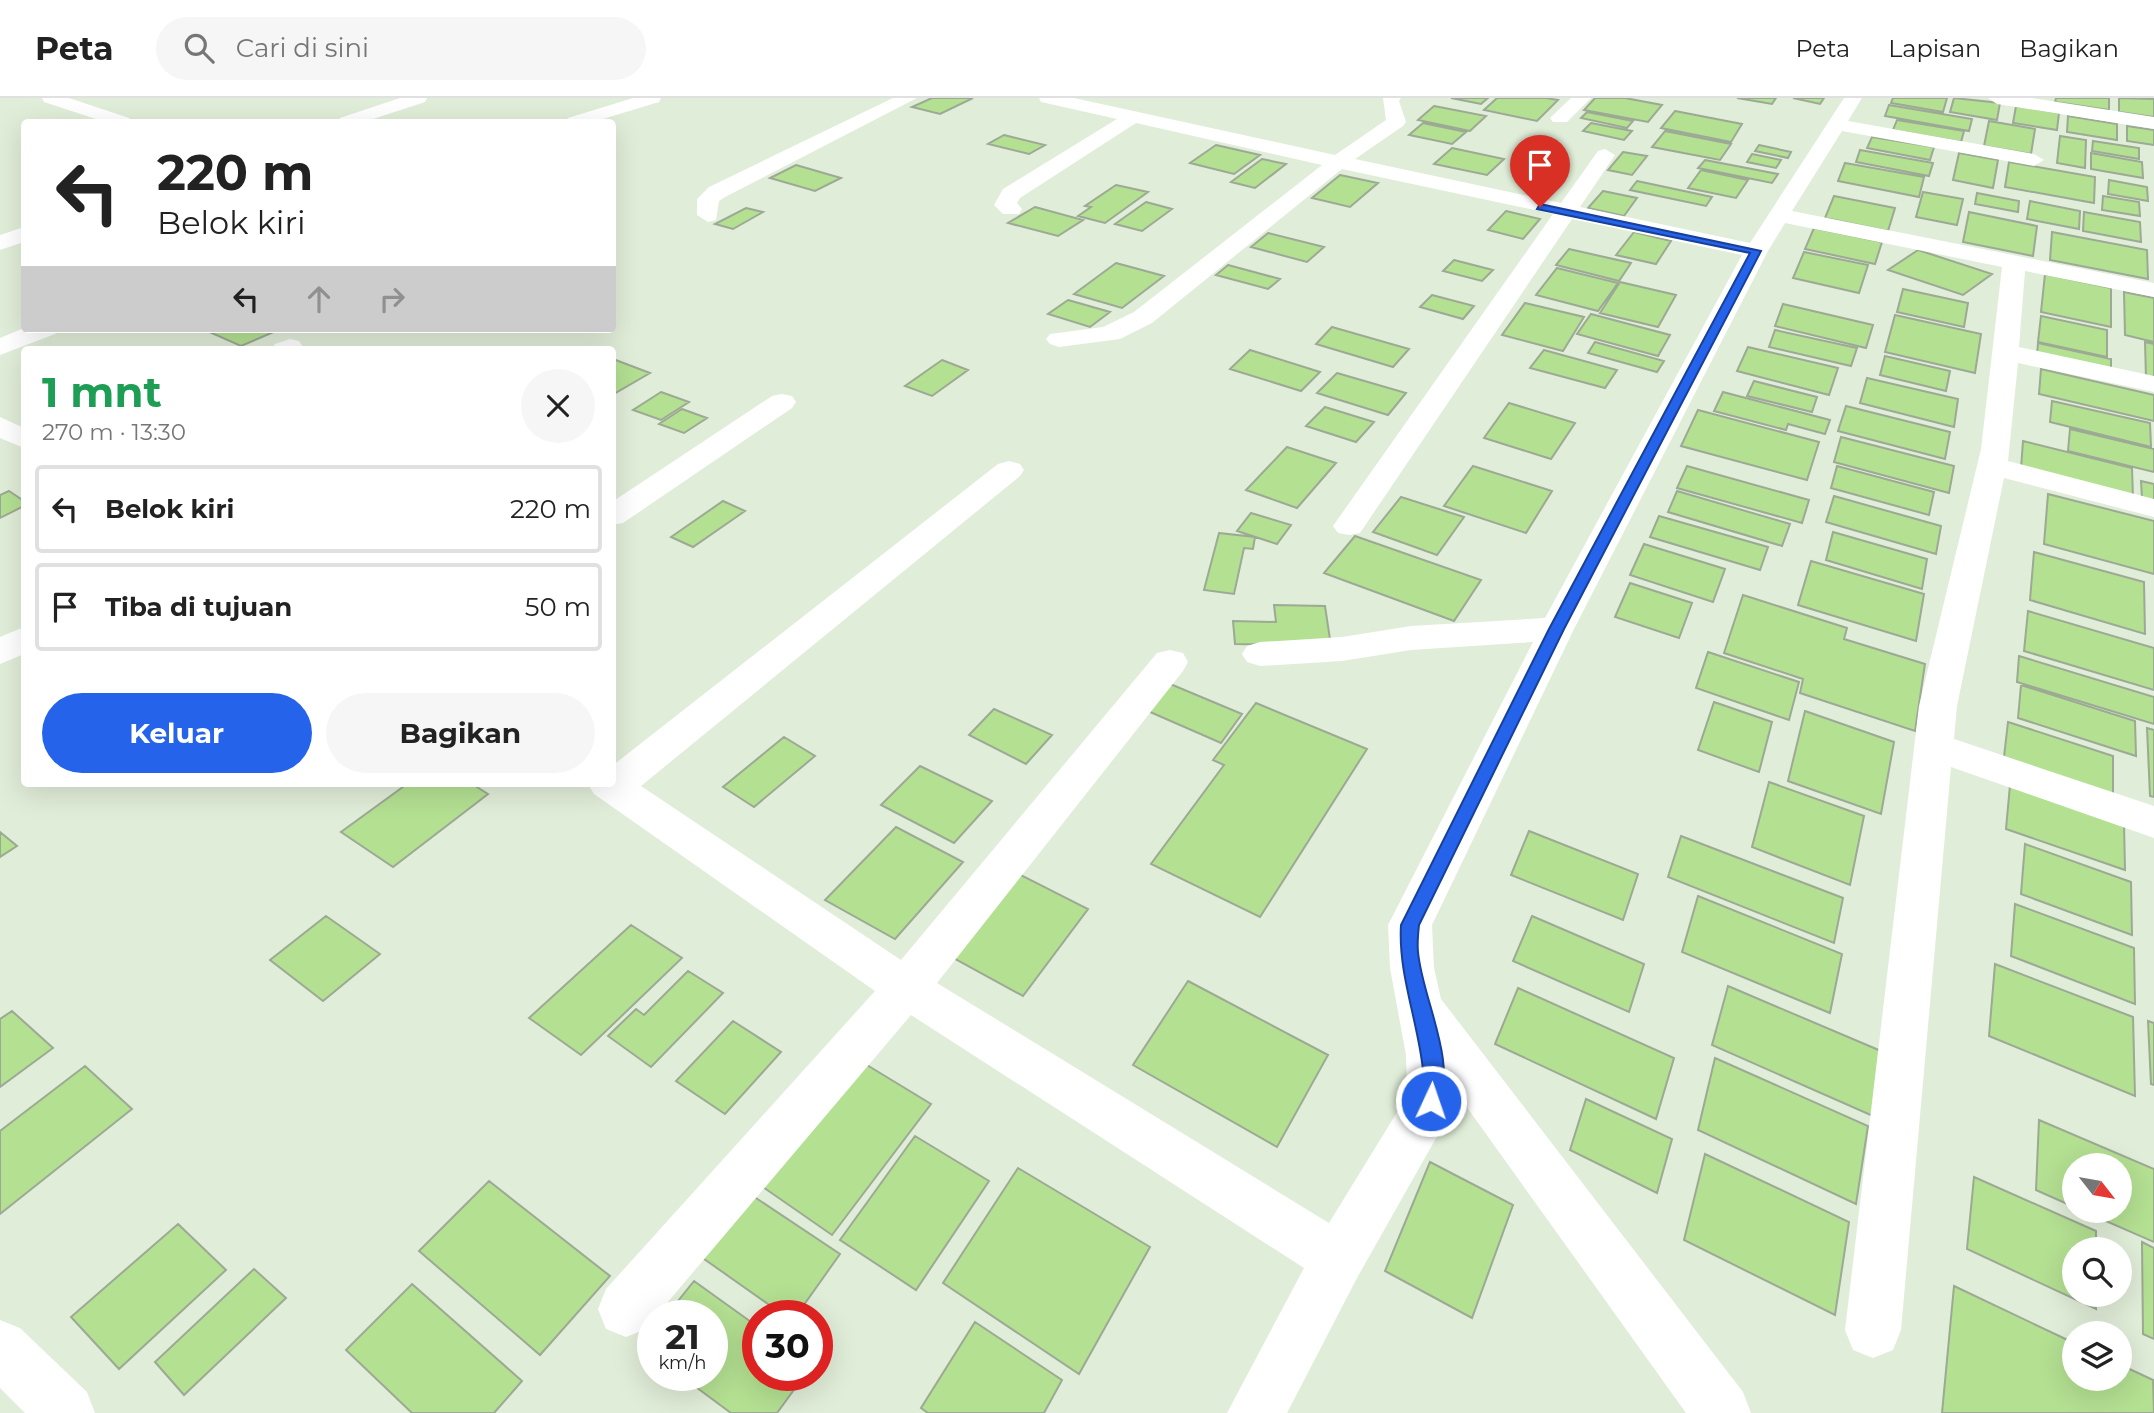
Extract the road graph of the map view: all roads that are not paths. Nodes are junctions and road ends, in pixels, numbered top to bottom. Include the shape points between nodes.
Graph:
1 (51, 98) edge
2 (418, 98) edge
3 (652, 98) edge
4 (908, 98) edge
5 (1048, 98) edge
6 (1392, 98) edge
7 (1582, 98) edge
8 (1997, 98) edge
9 (1845, 112) edge
10 (1133, 117) junction
11 (1560, 118) dead end
12 (113, 119) edge
13 (356, 119) edge
14 (586, 119) edge
15 (2154, 123) edge
16 (1605, 155) dead end
17 (2034, 160) dead end
18 (1338, 162) junction
19 (1011, 208) dead end
20 (1565, 212) junction
21 (708, 215) dead end
22 (1779, 215) junction
23 (21, 235) edge
24 (0, 243) edge
25 (1756, 251) junction
26 (2014, 262) junction
27 (2154, 290) edge
28 (36, 333) edge
29 (1059, 339) dead end
30 (0, 347) edge
31 (2005, 352) junction
32 (2154, 384) edge
33 (782, 402) dead end
34 (0, 426) edge
35 (21, 437) edge
36 (1992, 467) junction
37 (1009, 470) dead end
38 (2154, 508) edge
39 (616, 513) edge
40 (1349, 526) dead end
41 (1557, 629) junction
42 (21, 641) edge
43 (0, 652) edge
44 (1259, 654) dead end
45 (1170, 663) dead end
46 (1934, 747) junction
47 (616, 781) edge
48 (614, 787) edge
49 (2154, 822) edge
50 (906, 988) junction
51 (1423, 1010) junction
52 (1338, 1259) junction
53 (626, 1309) dead end
54 (1872, 1330) dead end
55 (0, 1348) edge
56 (66, 1413) edge
57 (1256, 1413) edge
58 (1722, 1413) edge

1 - 12 street
2 - 13 street
3 - 14 street
4 - 21 street via 717,192 708,199
5 - 10 street
6 - 18 street via 1396,122
7 - 11 street
8 - 15 street
9 - 17 street
9 - 22 street
10 - 18 street
10 - 19 street via 1011,194 1005,205
16 - 20 street
18 - 20 street
18 - 29 street via 1124,331
20 - 25 street
20 - 40 street
22 - 25 street
22 - 26 street
23 - 24 street
25 - 41 street
26 - 27 street
26 - 31 street
28 - 30 street
31 - 32 street
31 - 36 street
33 - 39 street
34 - 35 street
36 - 38 street
36 - 46 street via 1938,706
37 - 47 street
41 - 44 street
41 - 51 street via 1410,925 1409,953
42 - 43 street
45 - 50 street
46 - 49 street
46 - 54 street
48 - 50 street
50 - 52 street
50 - 53 street
51 - 52 street via 1434,1073 1431,1101
51 - 58 street
52 - 57 street
55 - 56 street

